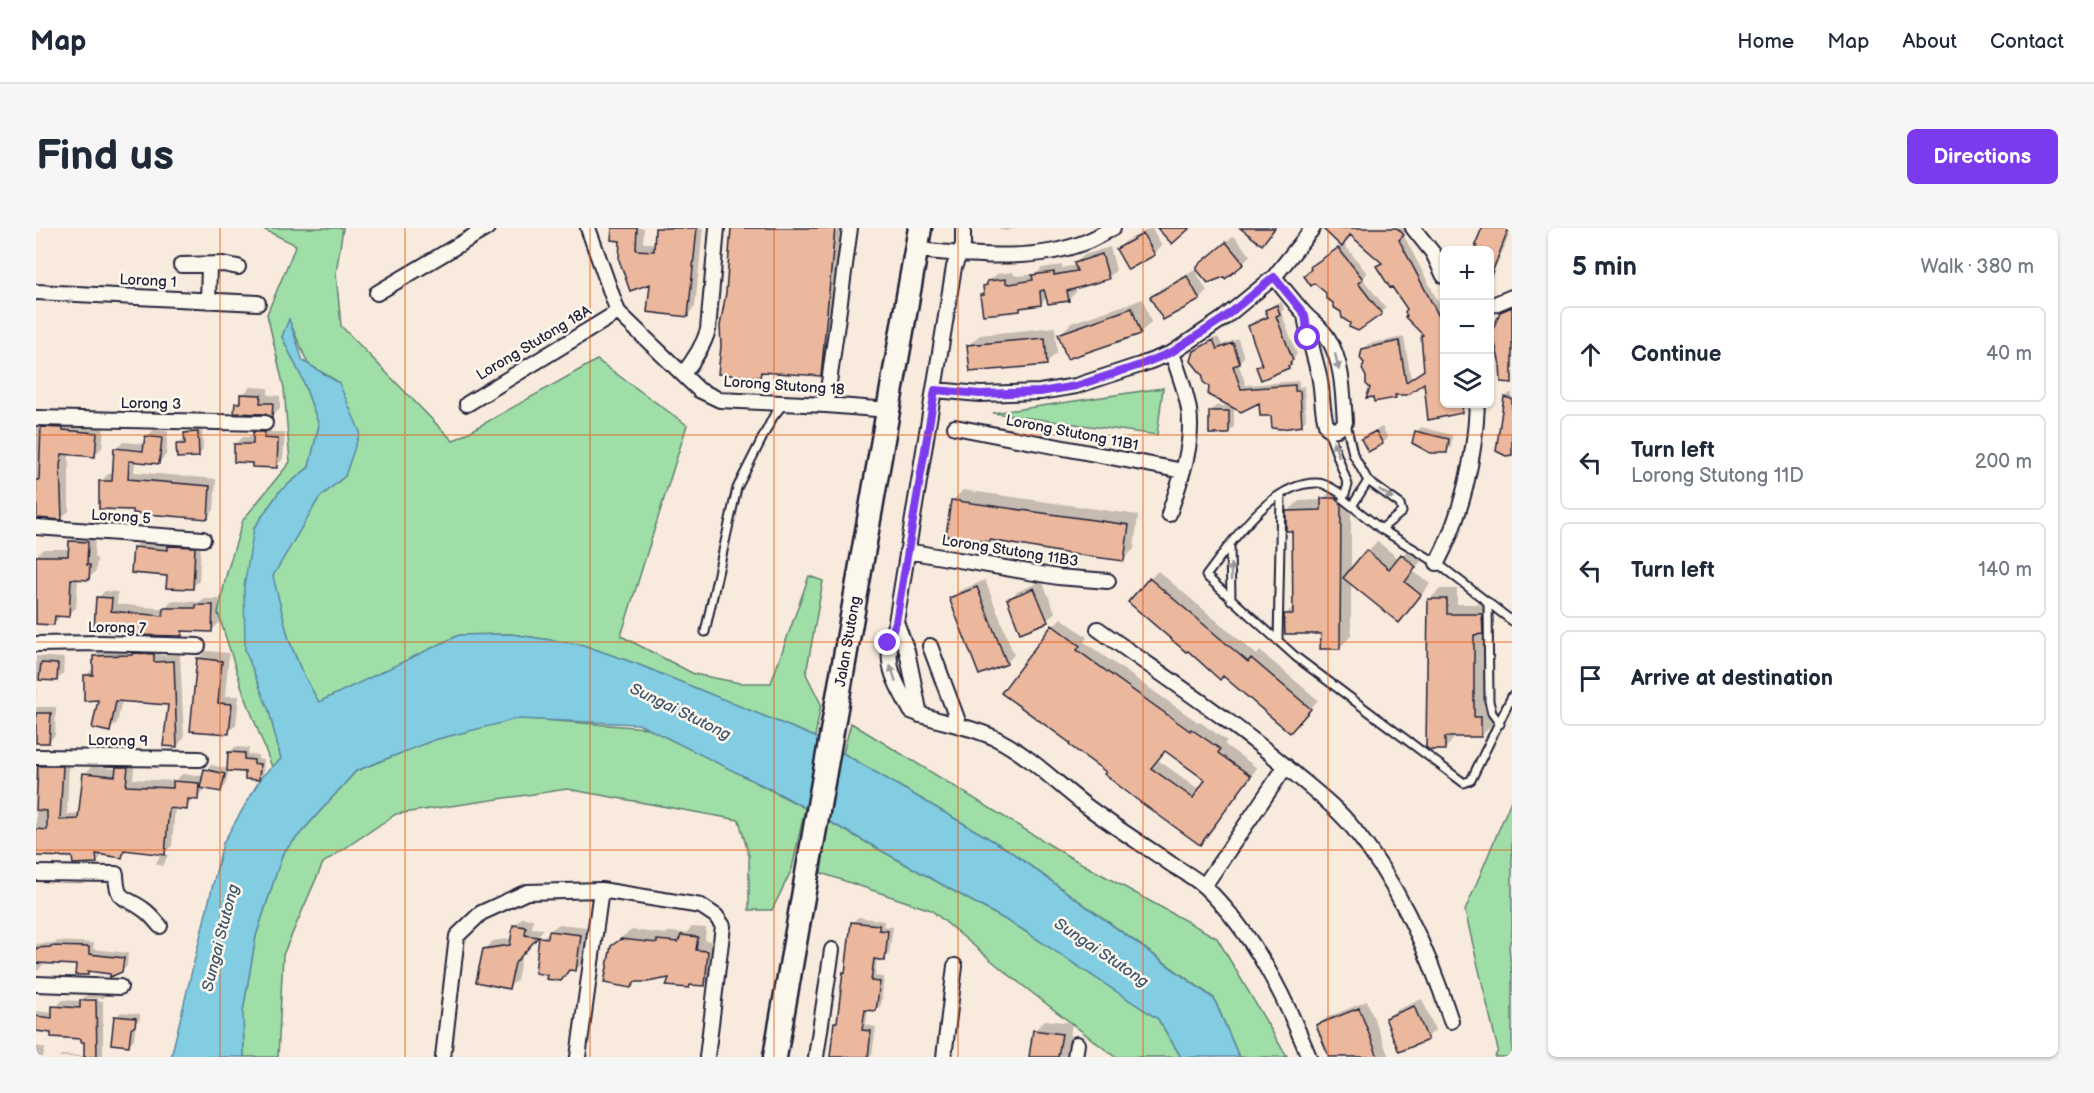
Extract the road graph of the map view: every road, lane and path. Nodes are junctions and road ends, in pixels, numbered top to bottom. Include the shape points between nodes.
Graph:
1 (487, 228) edge
2 (588, 228) edge
3 (717, 228) edge
4 (850, 228) edge
5 (963, 228) edge
6 (1113, 228) edge
7 (1312, 228) edge
8 (1413, 228) edge
9 (918, 239) edge
10 (959, 254) junction
11 (181, 265) dead end
12 (209, 266) junction
13 (238, 267) dead end
14 (1440, 268) edge
15 (1274, 277) junction
16 (36, 292) edge
17 (376, 293) dead end
18 (1512, 297) edge
19 (208, 301) junction
20 (258, 303) dead end
21 (1494, 304) edge
22 (618, 312) junction
23 (1305, 315) junction
24 (1172, 352) junction
25 (683, 374) junction
26 (935, 390) junction
27 (784, 403) junction
28 (467, 404) dead end
29 (826, 405) junction
30 (1477, 408) edge
31 (889, 410) junction
32 (36, 417) edge
33 (1345, 422) junction
34 (265, 423) dead end
35 (955, 427) dead end
36 (1327, 427) junction
37 (1183, 471) junction
38 (1368, 481) junction
39 (1281, 495) junction
40 (1343, 495) junction
41 (1352, 506) junction
42 (1168, 514) dead end
43 (36, 527) edge
44 (1381, 529) junction
45 (203, 539) dead end
46 (1230, 544) junction
47 (907, 551) junction
48 (1437, 563) junction
49 (1108, 580) dead end
50 (1231, 600) junction
51 (1488, 602) junction
52 (1512, 621) edge
53 (1098, 629) dead end
54 (705, 632) dead end
55 (1278, 641) junction
56 (36, 644) edge
57 (198, 646) dead end
58 (930, 646) dead end
59 (1512, 696) edge
60 (959, 724) junction
61 (1500, 724) junction
62 (36, 757) edge
63 (200, 759) dead end
64 (1286, 766) junction
65 (36, 873) edge
66 (1203, 886) junction
67 (602, 890) junction
68 (160, 926) dead end
69 (832, 950) dead end
70 (955, 966) dead end
71 (36, 984) edge
72 (120, 987) dead end
73 (1451, 1021) dead end
74 (443, 1057) edge
75 (578, 1057) edge
76 (707, 1057) edge
77 (775, 1057) edge
78 (816, 1057) edge
79 (944, 1057) edge
80 (1309, 1057) edge

1 - 17 street
2 - 22 street, Lorong Stutong 18
3 - 25 street via 708,330 698,355
4 - 29 street
5 - 10 street
6 - 10 street via 1087,242 1027,255
7 - 15 street
8 - 14 street
9 - 10 street
9 - 31 main road, Jalan Stutong
10 - 26 street
11 - 12 street
12 - 13 street
12 - 19 street
15 - 23 street
15 - 24 street via 1224,318
16 - 19 street, Lorong 1
18 - 21 street
19 - 20 street, Lorong 1
22 - 25 street, Lorong Stutong 18
22 - 28 street, Lorong Stutong 18A
23 -> 33 street via 1319,326 1336,354
23 - 36 street
24 - 26 street via 1076,386 1040,392 980,394
24 - 37 street via 1189,411
25 - 27 street, Lorong Stutong 18 via 699,390 720,400
26 - 47 street
27 - 29 street, Lorong Stutong 18
27 - 54 lane via 737,488
29 - 31 street, Lorong Stutong 18
30 - 48 street via 1472,459 1450,536
31 - 77 main road, Jalan Stutong
32 - 34 street, Lorong 3
33 - 36 street via 1338,429
33 - 38 lane via 1353,454
35 - 37 street, Lorong Stutong 11B1
40 -> 36 lane via 1348,484
37 - 42 street
38 - 41 lane
38 -> 44 lane via 1402,508
39 - 40 lane via 1300,486 1320,483
39 - 46 lane via 1258,510
39 - 55 lane
40 - 41 lane
41 - 44 lane
43 - 45 street, Lorong 5
44 - 48 lane
50 -> 46 lane
46 - 50 lane via 1206,576
47 - 49 street, Lorong Stutong 11B3 via 1058,577
47 - 60 street via 896,622 907,651 920,715
48 - 51 lane
50 - 55 lane
51 - 52 lane
51 - 61 lane via 1489,701
53 - 64 street
55 - 61 lane via 1464,783 1471,780
56 - 57 street, Lorong 7
58 - 60 street
59 - 61 lane
60 - 66 street via 1018,751 1085,805
62 - 63 street, Lorong 9
64 - 66 street
64 - 73 street via 1352,827 1380,866 1405,905
65 - 68 street via 116,874 116,888 123,899 142,908
66 - 80 street via 1234,919 1264,963
67 - 74 street via 527,892 481,914 457,936
67 - 75 street
67 - 76 street via 701,906 723,926
69 - 78 street
70 - 79 street
71 - 72 street

